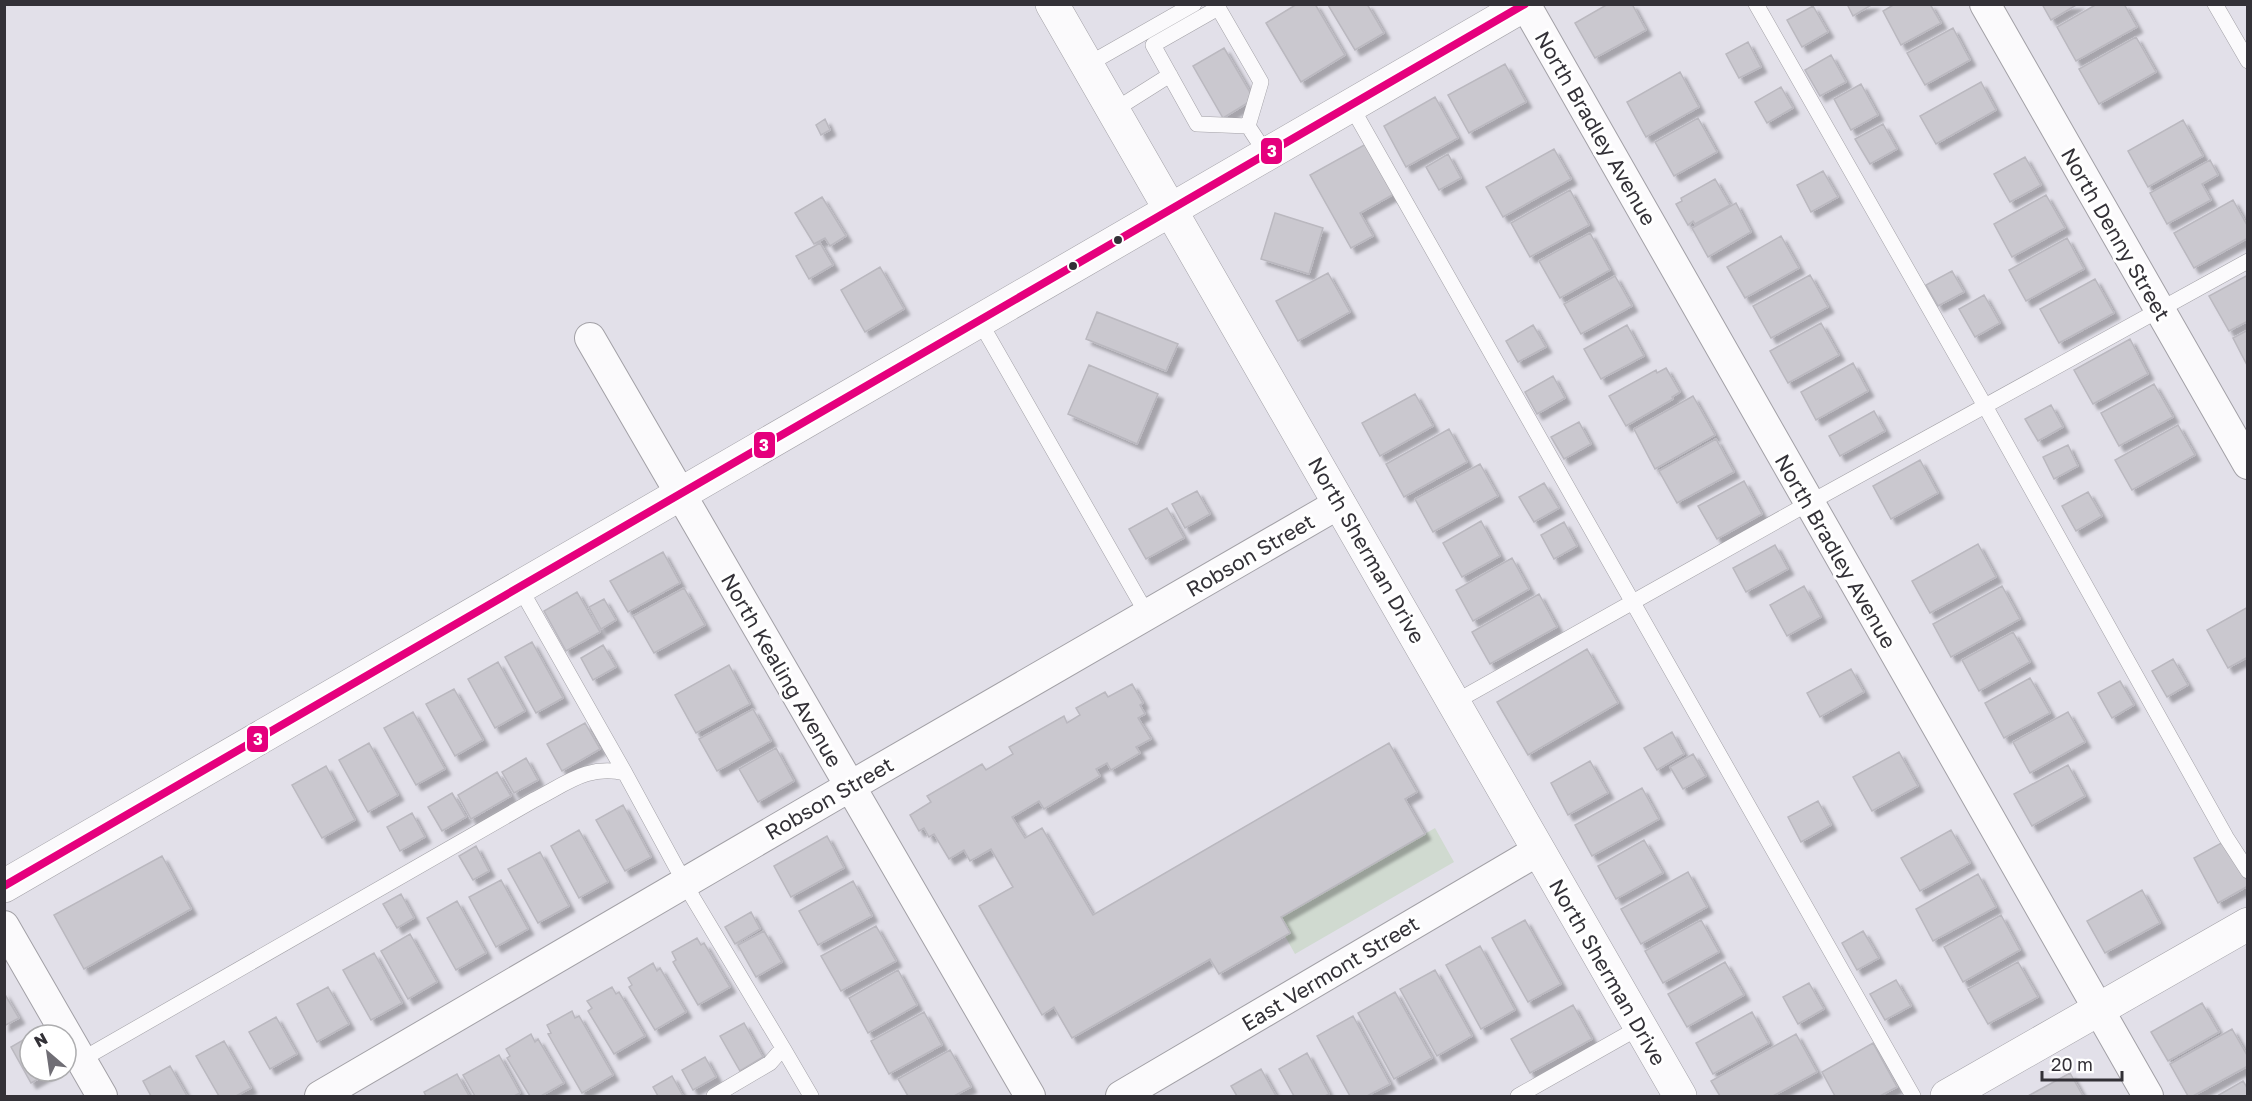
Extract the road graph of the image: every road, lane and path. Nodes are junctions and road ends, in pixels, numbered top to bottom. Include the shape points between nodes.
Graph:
1 (1052, 4) edge
2 (1194, 4) edge
3 (1756, 4) edge
4 (1985, 4) edge
5 (2215, 4) edge
6 (1525, 5) edge
7 (1217, 6) edge
8 (1149, 39) junction
9 (2247, 62) edge
10 (1087, 65) junction
11 (1170, 75) junction
12 (1351, 106) junction
13 (1113, 111) junction
14 (1248, 126) junction
15 (1267, 155) junction
16 (1172, 211) junction
17 (2247, 261) edge
18 (2160, 310) junction
19 (980, 322) junction
20 (590, 338) dead end
21 (1985, 406) junction
22 (2247, 464) edge
23 (681, 495) junction
24 (1340, 503) junction
25 (1809, 503) junction
26 (520, 588) junction
27 (1634, 602) junction
28 (1147, 614) junction
29 (1455, 702) junction
30 (625, 773) junction
31 (850, 786) junction
32 (1539, 850) junction
33 (2247, 871) edge
34 (685, 882) junction
35 (4, 886) edge
36 (2247, 924) edge
37 (4, 926) edge
38 (2098, 1010) junction
39 (1640, 1027) junction
40 (783, 1048) junction
41 (81, 1060) junction
42 (102, 1096) edge
43 (320, 1096) edge
44 (714, 1096) edge
45 (812, 1096) edge
46 (1030, 1096) edge
47 (1121, 1096) edge
48 (1518, 1096) edge
49 (1680, 1096) edge
50 (1913, 1096) edge
51 (1947, 1096) edge
52 (2148, 1096) edge

1 - 10 main road, North Sherman Drive
2 - 8 lane
3 - 21 lane
4 - 18 street, North Denny Street
5 - 9 lane
6 - 12 main road
6 - 25 street, North Bradley Avenue
7 - 8 lane
7 - 14 lane via 1261,82
8 - 10 lane
8 - 11 lane
10 - 13 main road, North Sherman Drive
11 - 13 lane
11 - 14 lane via 1197,124
12 - 15 main road
12 - 27 lane
13 - 16 main road, North Sherman Drive
14 - 15 lane
15 - 16 main road
16 - 19 main road
16 - 24 main road, North Sherman Drive
17 - 18 lane
18 - 21 lane
18 - 22 street, North Denny Street
19 - 23 main road
19 - 28 lane
20 - 23 street, North Kealing Avenue
21 - 25 lane
21 - 33 lane
23 - 26 main road
23 - 31 street, North Kealing Avenue
24 - 28 street, Robson Street
24 - 29 main road, North Sherman Drive
25 - 27 lane
25 - 38 street, North Bradley Avenue
26 - 30 lane
26 - 35 main road
27 - 29 lane
27 - 50 lane
28 - 31 street, Robson Street
29 - 32 main road, North Sherman Drive
30 - 34 lane
30 - 41 lane via 608,769 590,771 534,800
31 - 34 street, Robson Street
31 - 46 street, North Kealing Avenue
32 - 39 main road, North Sherman Drive
32 - 47 street, East Vermont Street
34 - 40 lane
34 - 43 street, Robson Street
36 - 38 main road
37 - 41 street
38 - 51 main road
38 - 52 street, North Bradley Avenue
39 - 48 lane
39 - 49 main road, North Sherman Drive
40 - 44 lane via 770,1063
40 - 45 lane
41 - 42 street

